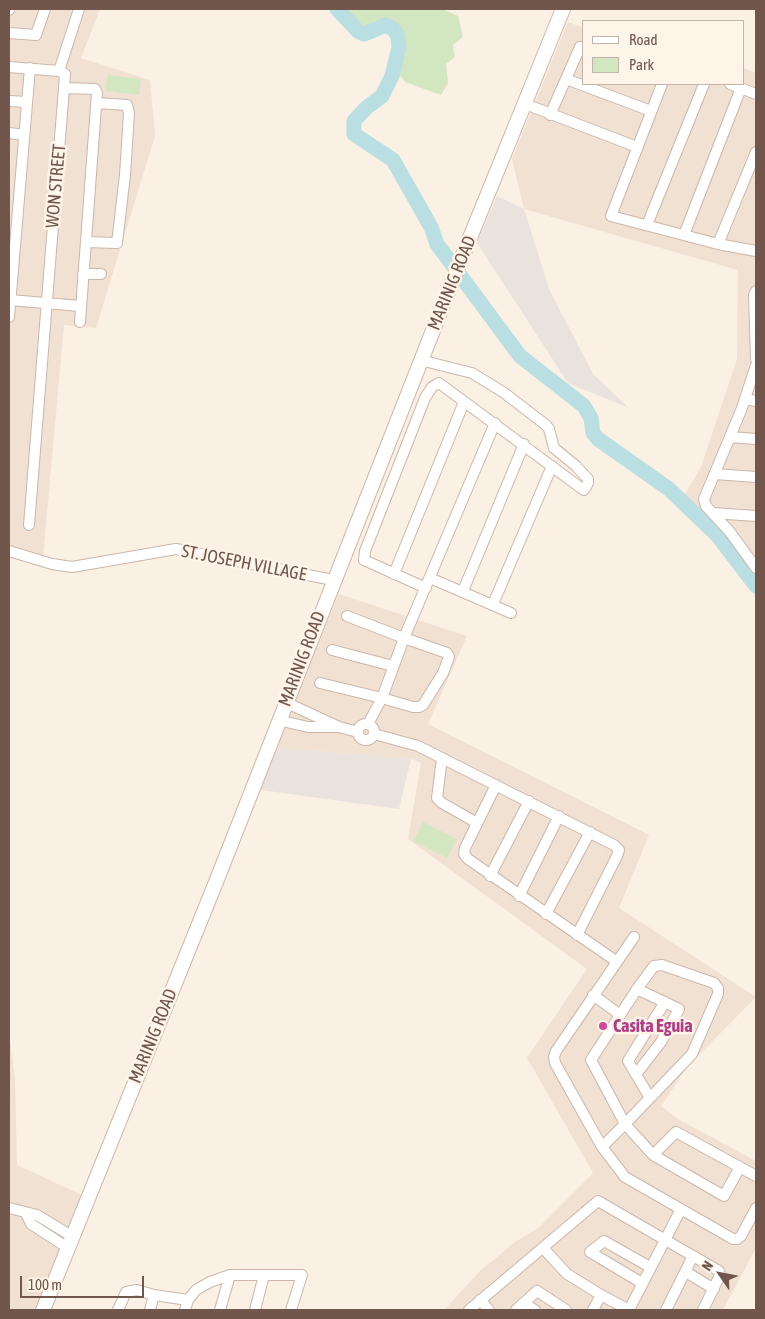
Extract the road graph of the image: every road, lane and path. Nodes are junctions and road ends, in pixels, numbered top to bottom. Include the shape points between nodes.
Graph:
1 (45, 9) edge
2 (79, 9) edge
3 (563, 9) edge
4 (9, 33) edge
5 (582, 47) edge
6 (9, 67) edge
7 (30, 68) junction
8 (59, 71) junction
9 (566, 79) junction
10 (662, 85) edge
11 (704, 85) edge
12 (733, 85) edge
13 (64, 88) junction
14 (741, 88) junction
15 (756, 94) edge
16 (9, 101) edge
17 (26, 102) junction
18 (97, 104) junction
19 (525, 104) junction
20 (651, 111) junction
21 (550, 115) junction
22 (9, 133) edge
23 (24, 135) junction
24 (637, 146) junction
25 (756, 152) edge
26 (647, 225) junction
27 (684, 235) junction
28 (86, 242) junction
29 (718, 244) junction
30 (756, 251) edge
31 (83, 274) junction
32 (101, 274) dead end
33 (756, 291) edge
34 (10, 300) junction
35 (46, 303) junction
36 (80, 306) junction
37 (9, 317) edge
38 (80, 322) dead end
39 (755, 328) edge
40 (756, 359) edge
41 (420, 360) junction
42 (756, 365) edge
43 (745, 399) junction
44 (756, 401) edge
45 (464, 402) junction
46 (495, 423) junction
47 (730, 437) junction
48 (756, 440) edge
49 (524, 444) junction
50 (552, 466) junction
51 (715, 474) junction
52 (756, 477) edge
53 (712, 513) junction
54 (756, 516) edge
55 (29, 525) dead end
56 (9, 551) edge
57 (751, 554) edge
58 (756, 568) edge
59 (394, 574) junction
60 (333, 580) junction
61 (428, 583) junction
62 (464, 591) junction
63 (492, 604) junction
64 (511, 613) dead end
65 (346, 616) dead end
66 (404, 638) junction
67 (332, 650) dead end
68 (393, 666) junction
69 (320, 683) dead end
70 (382, 698) junction
71 (285, 702) junction
72 (278, 720) junction
73 (368, 724) junction
74 (339, 727) junction
75 (358, 732) junction
76 (374, 734) junction
77 (442, 758) junction
78 (496, 784) junction
79 (529, 801) junction
80 (559, 816) junction
81 (477, 823) junction
82 (590, 832) junction
83 (490, 876) junction
84 (519, 896) junction
85 (546, 914) junction
86 (577, 935) junction
87 (634, 937) dead end
88 (616, 962) junction
89 (637, 989) junction
90 (593, 995) junction
91 (665, 1002) junction
92 (619, 1014) junction
93 (637, 1073) junction
94 (650, 1098) junction
95 (625, 1124) junction
96 (602, 1147) junction
97 (653, 1154) junction
98 (740, 1167) junction
99 (756, 1176) edge
100 (9, 1208) edge
101 (756, 1208) edge
102 (681, 1210) junction
103 (665, 1240) junction
104 (71, 1242) junction
105 (542, 1248) junction
106 (693, 1256) junction
107 (650, 1266) junction
108 (686, 1272) junction
109 (264, 1274) junction
110 (230, 1275) junction
111 (642, 1283) junction
112 (714, 1288) junction
113 (154, 1295) junction
114 (601, 1295) junction
115 (480, 1300) junction
116 (187, 1305) edge
117 (520, 1306) edge
118 (43, 1310) edge
119 (118, 1310) edge
120 (150, 1310) edge
121 (220, 1310) edge
122 (255, 1310) edge
123 (291, 1310) edge
124 (469, 1310) edge
125 (489, 1310) edge
126 (535, 1310) edge
127 (566, 1310) edge
128 (592, 1310) edge
129 (629, 1310) edge
130 (666, 1310) edge
131 (703, 1310) edge

1 - 4 street via 36,35
2 - 8 street
3 - 19 street, MARINIG ROAD
5 - 9 street
6 - 7 street
7 - 8 street
7 - 17 street
8 - 13 street, WON STREET via 65,74
9 - 20 street
9 - 21 street
10 - 20 street
11 - 26 street
12 - 14 street
13 - 18 street via 95,89
13 - 35 street, WON STREET
14 - 15 street
14 - 27 street
16 - 17 street
17 - 23 street
18 - 28 street
18 - 28 street via 126,105 129,113 125,175 117,243
19 - 21 street
19 - 41 street, MARINIG ROAD
20 - 24 street
21 - 24 street
22 - 23 street
23 - 34 street
24 - 26 street via 611,216
25 - 29 street
26 - 27 street
27 - 29 street
28 - 31 street
29 - 30 street
31 - 32 street
31 - 36 street
33 - 39 street
34 - 35 street
34 - 37 street
35 - 36 street
35 - 55 street, WON STREET
36 - 38 street
39 - 40 street
41 - 50 street via 472,373 504,392 546,425 554,448 588,479 587,488 584,490
41 - 60 street, MARINIG ROAD
42 - 43 street
43 - 44 street
43 - 47 street
45 - 46 street
45 - 59 street
45 - 59 street via 439,383 425,398 365,551 364,560
46 - 49 street
46 - 61 street
47 - 48 street
47 - 51 street
49 - 50 street
49 - 62 street
50 - 63 street
51 - 52 street
51 - 53 street via 704,499
53 - 54 street
53 - 57 street
56 - 60 street, ST. JOSEPH VILLAGE via 72,567 176,549
57 - 58 street
59 - 61 street
60 - 71 street, MARINIG ROAD
61 - 62 street
61 - 66 street
62 - 63 street
63 - 64 street
65 - 66 street
66 - 68 street
66 - 70 street via 447,653 447,664 423,705 419,707
67 - 68 street
68 - 70 street
69 - 70 street
70 - 73 street
71 - 72 street, MARINIG ROAD
71 - 74 street
72 - 74 street via 308,727
72 - 104 street, MARINIG ROAD
73 - 75 street
73 - 76 street
74 - 75 street
75 - 76 street via 366,740
76 - 77 street via 418,746
77 - 78 street
77 - 81 street via 437,798
78 - 79 street
78 - 81 street
79 - 80 street
79 - 83 street
80 - 82 street
80 - 84 street
81 - 83 street via 464,854
82 - 85 street
82 - 86 street via 619,850
83 - 84 street
84 - 85 street
85 - 86 street
86 - 88 street
87 - 88 street
88 - 90 street
89 - 91 street
89 - 92 street
89 - 94 street via 658,964 714,983 718,988 692,1054
90 - 92 street
90 - 96 street via 554,1057
91 - 93 street via 628,1061
91 - 93 street via 679,1009 661,1042
92 - 95 street via 591,1060
93 - 94 street
94 - 95 street
95 - 96 street
95 - 97 street
96 - 102 street via 625,1177
97 - 98 street via 676,1132
97 - 98 street via 724,1196
98 - 99 street
100 - 104 street via 26,1213 31,1224
101 - 102 street via 737,1239
102 - 103 street
103 - 105 street via 598,1201
103 - 106 street
103 - 107 street
104 - 118 street, MARINIG ROAD
105 - 114 street via 567,1274
105 - 115 street
106 - 108 street
106 - 112 street via 719,1271
107 - 111 street
107 - 111 street via 604,1242 588,1253
108 - 112 street
108 - 130 street
109 - 110 street
109 - 122 street
109 - 123 street via 302,1275
110 - 116 street via 196,1290
110 - 121 street
111 - 129 street
112 - 131 street
113 - 116 street
113 - 119 street via 137,1290 126,1292
113 - 120 street
114 - 128 street
114 - 129 street
115 - 124 street
115 - 125 street
117 - 126 street
117 - 127 street via 537,1291

